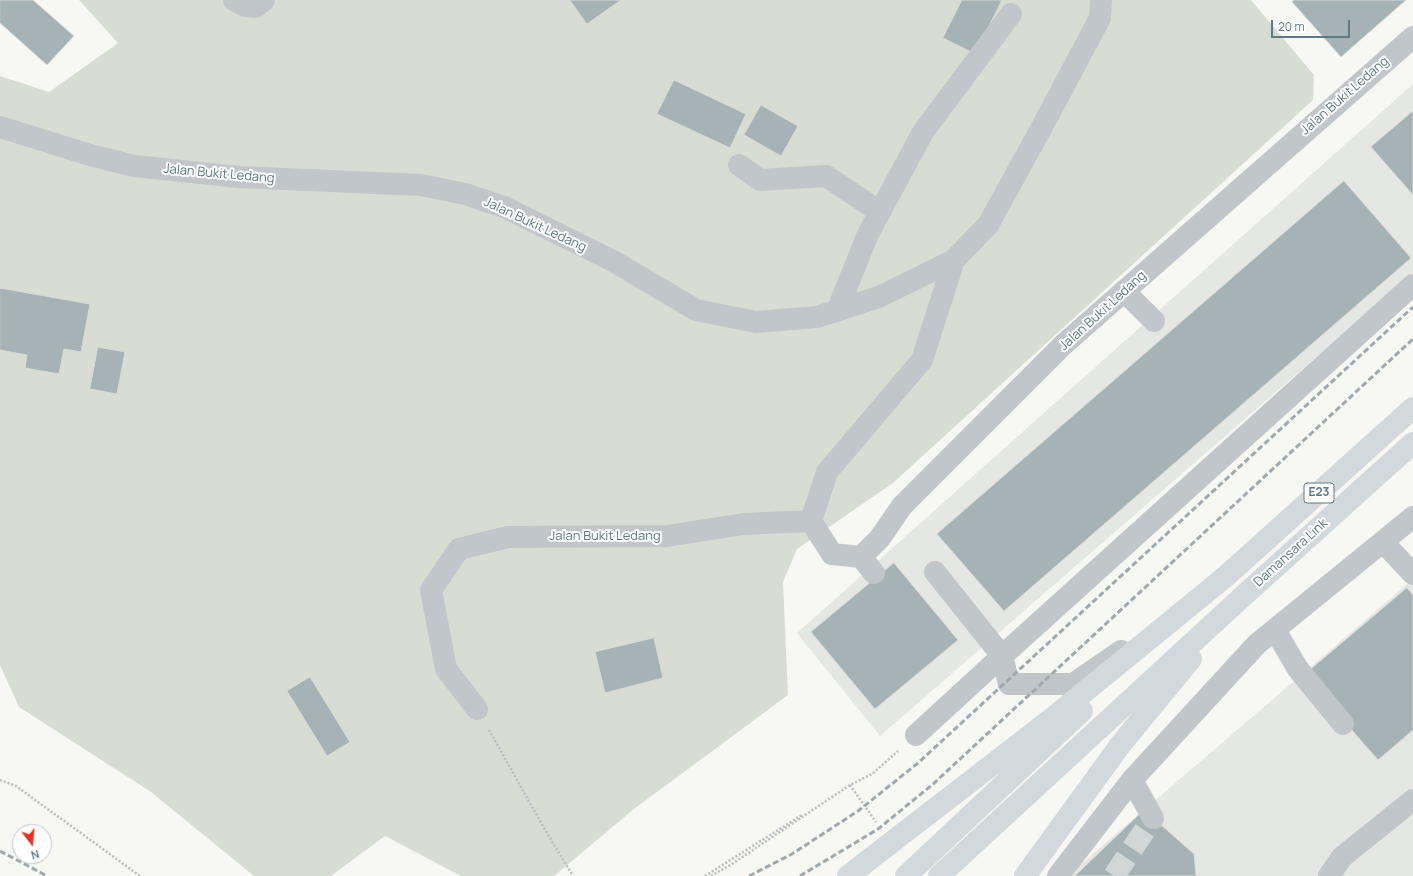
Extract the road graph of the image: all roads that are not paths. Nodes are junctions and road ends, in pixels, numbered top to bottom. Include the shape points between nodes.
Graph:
1 (234, 0) edge
2 (264, 0) edge
3 (1101, 0) edge
4 (1011, 14) dead end
5 (1413, 37) edge
6 (0, 126) edge
7 (739, 165) dead end
8 (880, 212) junction
9 (954, 260) junction
10 (1413, 285) edge
11 (1124, 291) junction
12 (837, 311) junction
13 (1154, 321) dead end
14 (1413, 408) edge
15 (1413, 444) edge
16 (811, 522) junction
17 (1410, 527) edge
18 (1383, 542) junction
19 (935, 572) dead end
20 (1413, 574) edge
21 (1225, 577) junction
22 (1241, 598) junction
23 (1275, 630) junction
24 (1002, 656) junction
25 (477, 709) road end
26 (1343, 724) dead end
27 (916, 735) road end
28 (1132, 780) junction
29 (1413, 800) edge
30 (1154, 818) dead end
31 (848, 876) edge
32 (906, 876) edge
33 (938, 876) edge
34 (1025, 876) edge
35 (1058, 876) edge
36 (1329, 876) edge

1 - 2 street via 245,6 256,7
3 - 9 street, Jalan Bukit Ledang via 1100,18 988,226
4 - 8 street via 923,132
5 - 11 street, Jalan Bukit Ledang
6 - 12 street, Jalan Bukit Ledang via 90,155 134,166 239,177 420,185 465,194 504,207 594,252 696,310 756,322 817,317
7 - 8 street via 760,180 826,176
8 - 12 street via 868,234
9 - 12 street, Jalan Bukit Ledang via 879,297
9 - 16 street, Jalan Bukit Ledang via 922,360 827,472
10 - 24 street
11 - 13 street
11 - 16 street, Jalan Bukit Ledang via 1064,345 902,506 880,538 867,565 832,554
14 - 21 main road, Damansara Link / E23
15 - 22 main road, Damansara Link / E23
16 - 25 street, Jalan Bukit Ledang via 744,524 667,536 508,537 459,549 432,590 446,669
17 - 18 street
18 - 20 street
18 - 23 street
19 - 24 street
21 - 24 street via 1073,684 1009,684
21 - 31 main road via 1050,720
21 - 32 main road
22 - 33 main road
22 - 34 main road via 1121,744
23 - 26 street via 1298,669
23 - 28 street via 1257,644
24 - 27 street
28 - 30 street
28 - 35 street
29 - 36 street via 1342,857

